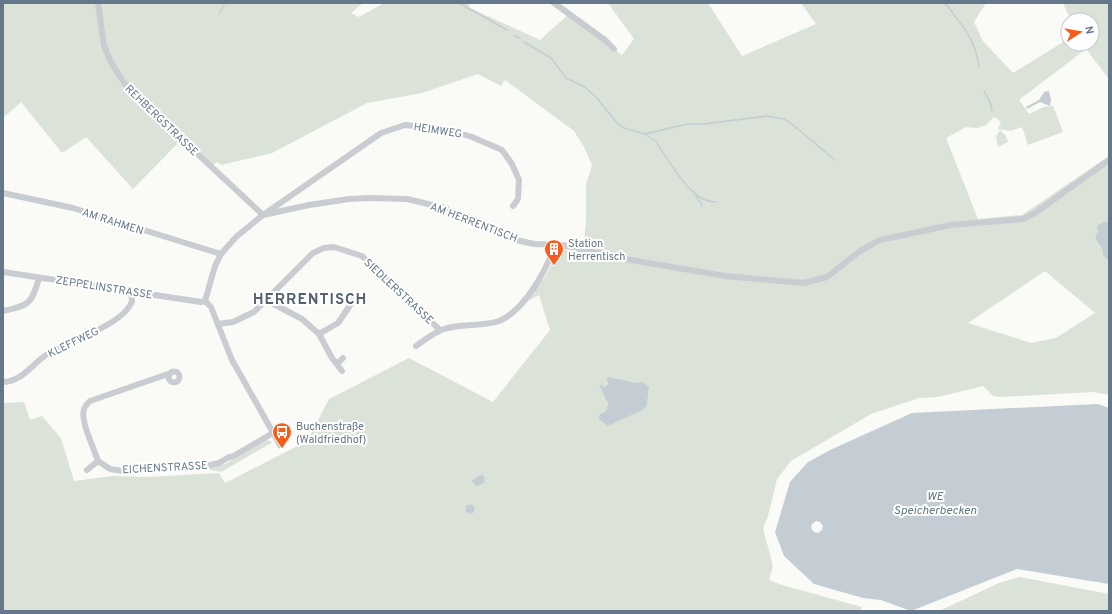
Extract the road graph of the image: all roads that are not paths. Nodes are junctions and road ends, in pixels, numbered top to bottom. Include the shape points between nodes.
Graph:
1 (98, 3) edge
2 (554, 3) edge
3 (614, 49) dead end
4 (1109, 160) edge
5 (3, 193) edge
6 (513, 206) dead end
7 (263, 215) junction
8 (554, 246) junction
9 (222, 254) junction
10 (3, 272) edge
11 (39, 278) junction
12 (131, 292) junction
13 (266, 300) junction
14 (205, 301) junction
15 (353, 301) dead end
16 (3, 311) edge
17 (346, 312) junction
18 (352, 316) dead end
19 (218, 324) junction
20 (440, 330) junction
21 (319, 334) junction
22 (416, 346) dead end
23 (343, 358) dead end
24 (337, 364) junction
25 (342, 371) dead end
26 (170, 373) dead end
27 (3, 382) edge
28 (273, 433) junction
29 (280, 446) dead end
30 (98, 461) junction
31 (87, 470) dead end

1 - 7 street, REHBERGSTRASSE via 104,46 124,84
2 - 3 street
4 - 8 street, AM HERRENTISCH via 1023,219 951,225 880,240 860,250 826,277 810,282 725,276 625,259 565,245
5 - 9 street, AM RAHMEN via 73,208
6 - 7 street, HEIMWEG via 518,199 518,180 512,164 502,150 449,130 405,125 381,133
7 - 8 street, AM HERRENTISCH via 336,201 370,198 407,199 445,208 516,240
7 - 9 street, AM HERRENTISCH via 236,237
8 - 20 street via 541,278 515,311 499,321
9 - 14 street, AM HERRENTISCH via 215,266
10 - 11 street, ZEPPELINSTRASSE
11 - 12 street, ZEPPELINSTRASSE
11 - 16 street via 30,302
12 - 14 street, ZEPPELINSTRASSE
12 - 27 street, KLEFFWEG via 132,300 128,308 108,324 48,354 33,364 24,375
13 - 19 street, SIEDLERSTRASSE via 245,318
13 - 20 street, SIEDLERSTRASSE via 313,253 334,246 362,256
13 - 21 street via 302,319
14 - 19 street via 211,307
15 - 17 street
17 - 18 street
17 - 21 street via 338,323
19 - 28 street via 232,360
20 - 22 street
21 - 24 street
23 - 24 street
24 - 25 street
26 - 30 street via 90,401 84,408 87,431
28 - 29 street
28 - 30 street, EICHENSTRASSE via 232,457 200,467 164,466 123,471 110,469
30 - 31 street

